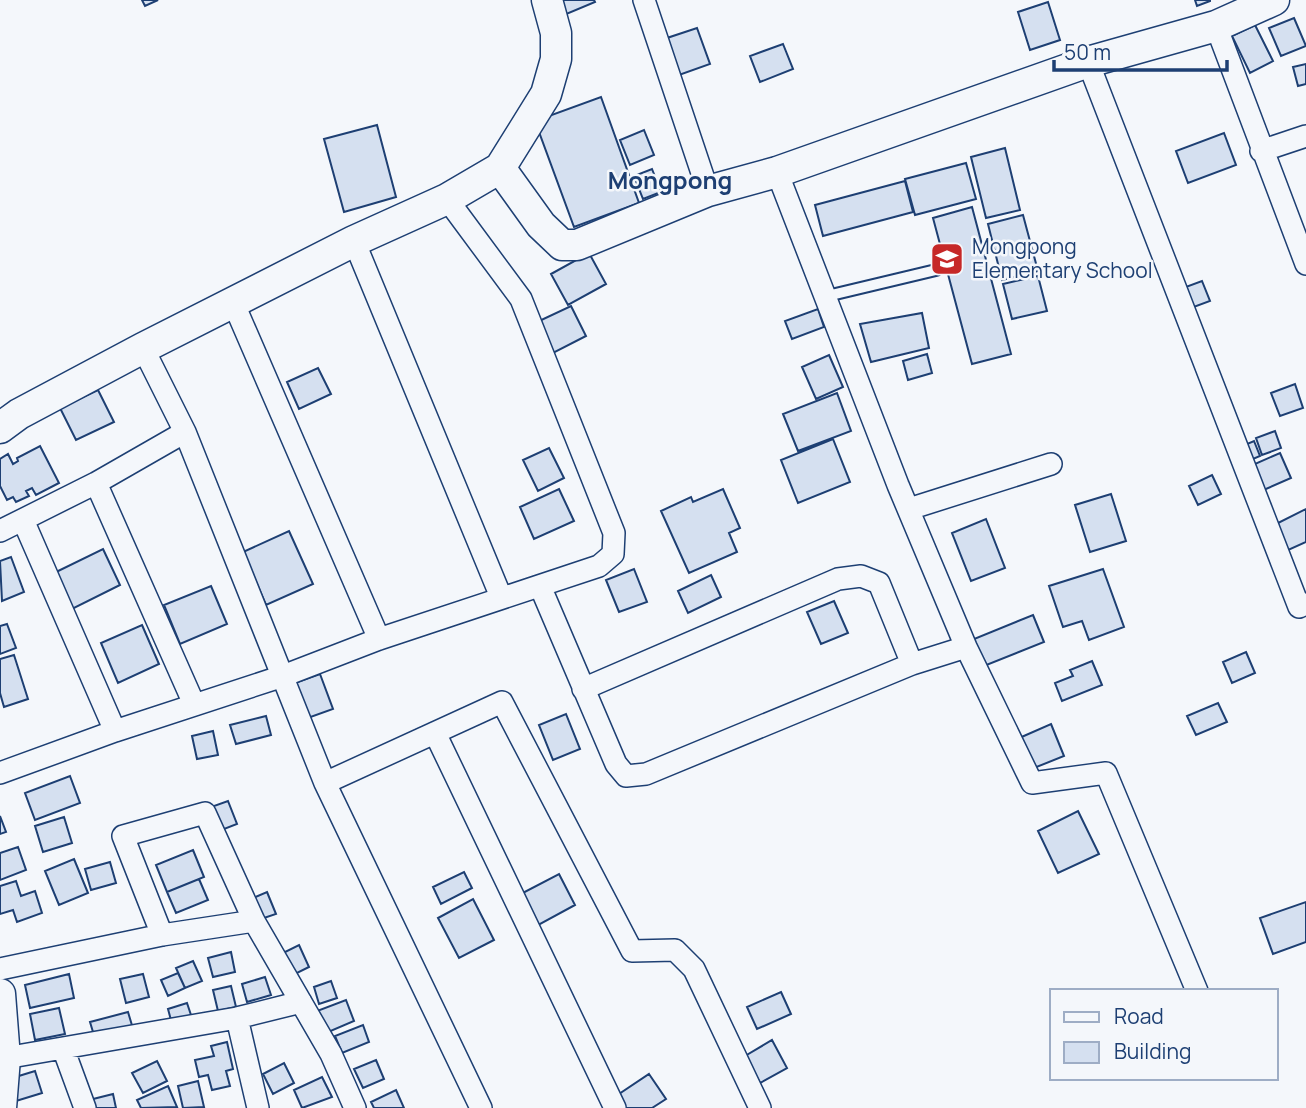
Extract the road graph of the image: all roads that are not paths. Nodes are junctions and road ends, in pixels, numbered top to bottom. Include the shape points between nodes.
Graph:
1 (547, 0) edge
2 (644, 0) edge
3 (1274, 0) edge
4 (1216, 26) junction
5 (1088, 62) junction
6 (1306, 136) edge
7 (1261, 152) junction
8 (500, 168) junction
9 (777, 172) junction
10 (708, 191) junction
11 (447, 199) junction
12 (354, 241) junction
13 (1306, 264) edge
14 (936, 270) dead end
15 (827, 296) junction
16 (233, 302) junction
17 (143, 348) junction
18 (0, 428) edge
19 (185, 432) junction
20 (1051, 464) dead end
21 (96, 482) junction
22 (909, 509) junction
23 (23, 520) junction
24 (0, 531) edge
25 (540, 586) junction
26 (501, 597) junction
27 (1306, 604) edge
28 (379, 639) junction
29 (966, 647) junction
30 (912, 664) junction
31 (283, 676) junction
32 (583, 689) junction
33 (194, 704) junction
34 (115, 731) junction
35 (435, 733) junction
36 (0, 773) edge
37 (325, 783) junction
38 (254, 921) junction
39 (162, 935) junction
40 (0, 969) edge
41 (1196, 989) edge
42 (0, 994) edge
43 (301, 1002) junction
44 (237, 1018) junction
45 (63, 1048) junction
46 (5, 1058) junction
47 (1, 1108) edge
48 (85, 1108) edge
49 (258, 1108) edge
50 (355, 1108) edge
51 (481, 1108) edge
52 (615, 1108) edge
53 (760, 1108) edge

1 - 8 street via 556,33 556,58 546,94
2 - 10 street
3 - 4 street
4 - 5 street
4 - 7 street
5 - 9 street
5 - 27 street via 1299,607
6 - 7 street
7 - 13 street
8 - 10 street via 541,225 562,244 577,244
8 - 11 street
9 - 10 street
9 - 15 street
11 - 12 street
11 - 25 street via 521,299 614,533 613,554 599,566
12 - 16 street
12 - 26 street
14 - 15 lane
15 - 22 street
16 - 17 street
16 - 28 street
17 - 18 street
17 - 19 street
19 - 21 street
19 - 31 street
20 - 22 street
21 - 23 street
21 - 33 street
22 - 29 street
23 - 24 street
23 - 34 street
25 - 26 street
25 - 32 street
26 - 28 street
28 - 31 street
29 - 30 street
29 - 41 street via 1032,783 1106,773
30 - 32 street via 646,774 626,776 616,764
30 - 32 street via 879,583 861,576 838,579
31 - 33 street
31 - 37 street
33 - 34 street
34 - 36 street
35 - 37 street
35 - 52 street
35 - 53 street via 502,702 632,951 675,950 694,969
37 - 51 street
38 - 39 street
38 - 39 street via 205,813 124,836
38 - 43 street
39 - 40 street
42 - 46 street
43 - 44 street
43 - 50 street
44 - 45 street
44 - 49 street
45 - 46 street
45 - 48 street
46 - 47 street

